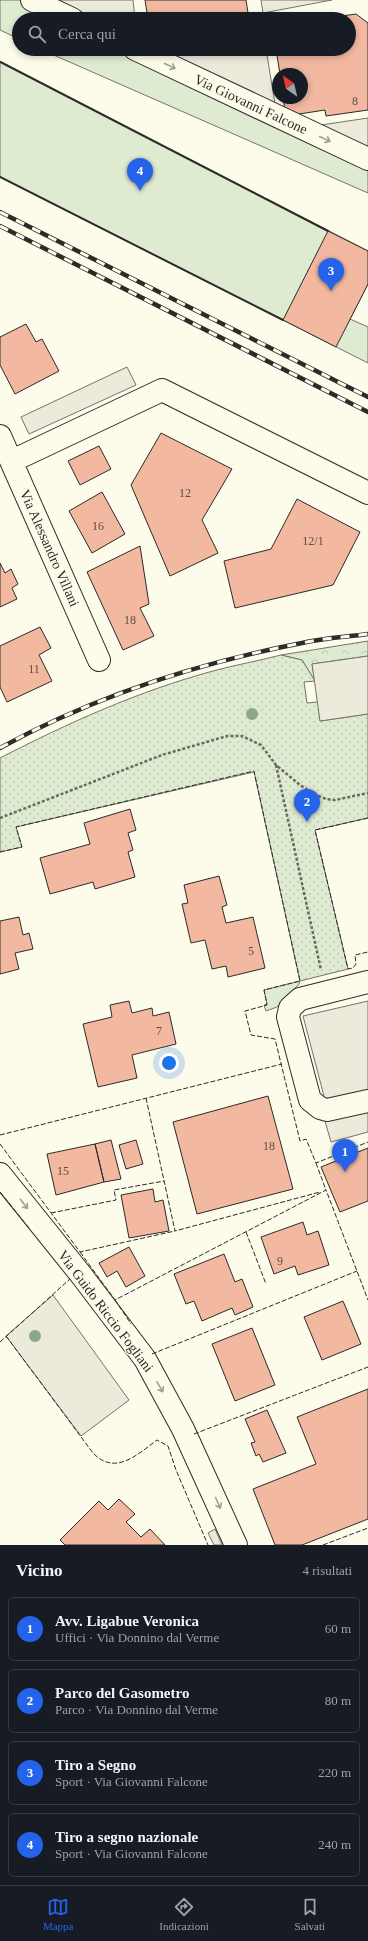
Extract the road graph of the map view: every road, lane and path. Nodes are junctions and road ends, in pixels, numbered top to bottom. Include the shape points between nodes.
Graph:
1 (32, 0) edge
2 (57, 12) edge
3 (150, 56) edge
4 (368, 159) edge
5 (0, 436) edge
6 (12, 461) junction
7 (368, 493) edge
8 (99, 660) dead end
9 (276, 765) junction
10 (368, 793) edge
11 (0, 818) edge
12 (322, 976) dead end
13 (368, 982) edge
14 (368, 1101) edge
15 (0, 1174) edge
16 (236, 1545) edge

1 - 2 street
3 -> 4 street, Via Giovanni Falcone
5 - 6 street, Via Alessandro Villani
6 - 7 street via 162,390
6 - 8 street, Via Alessandro Villani
9 - 10 path via 300,785 326,799 336,800
9 - 11 path via 257,742 242,736 226,736 162,755
9 - 12 path
13 - 14 street via 300,999 292,1006 288,1017 310,1100 327,1110
15 -> 16 street, Via Guido Riccio Fogliani via 145,1359 183,1429

